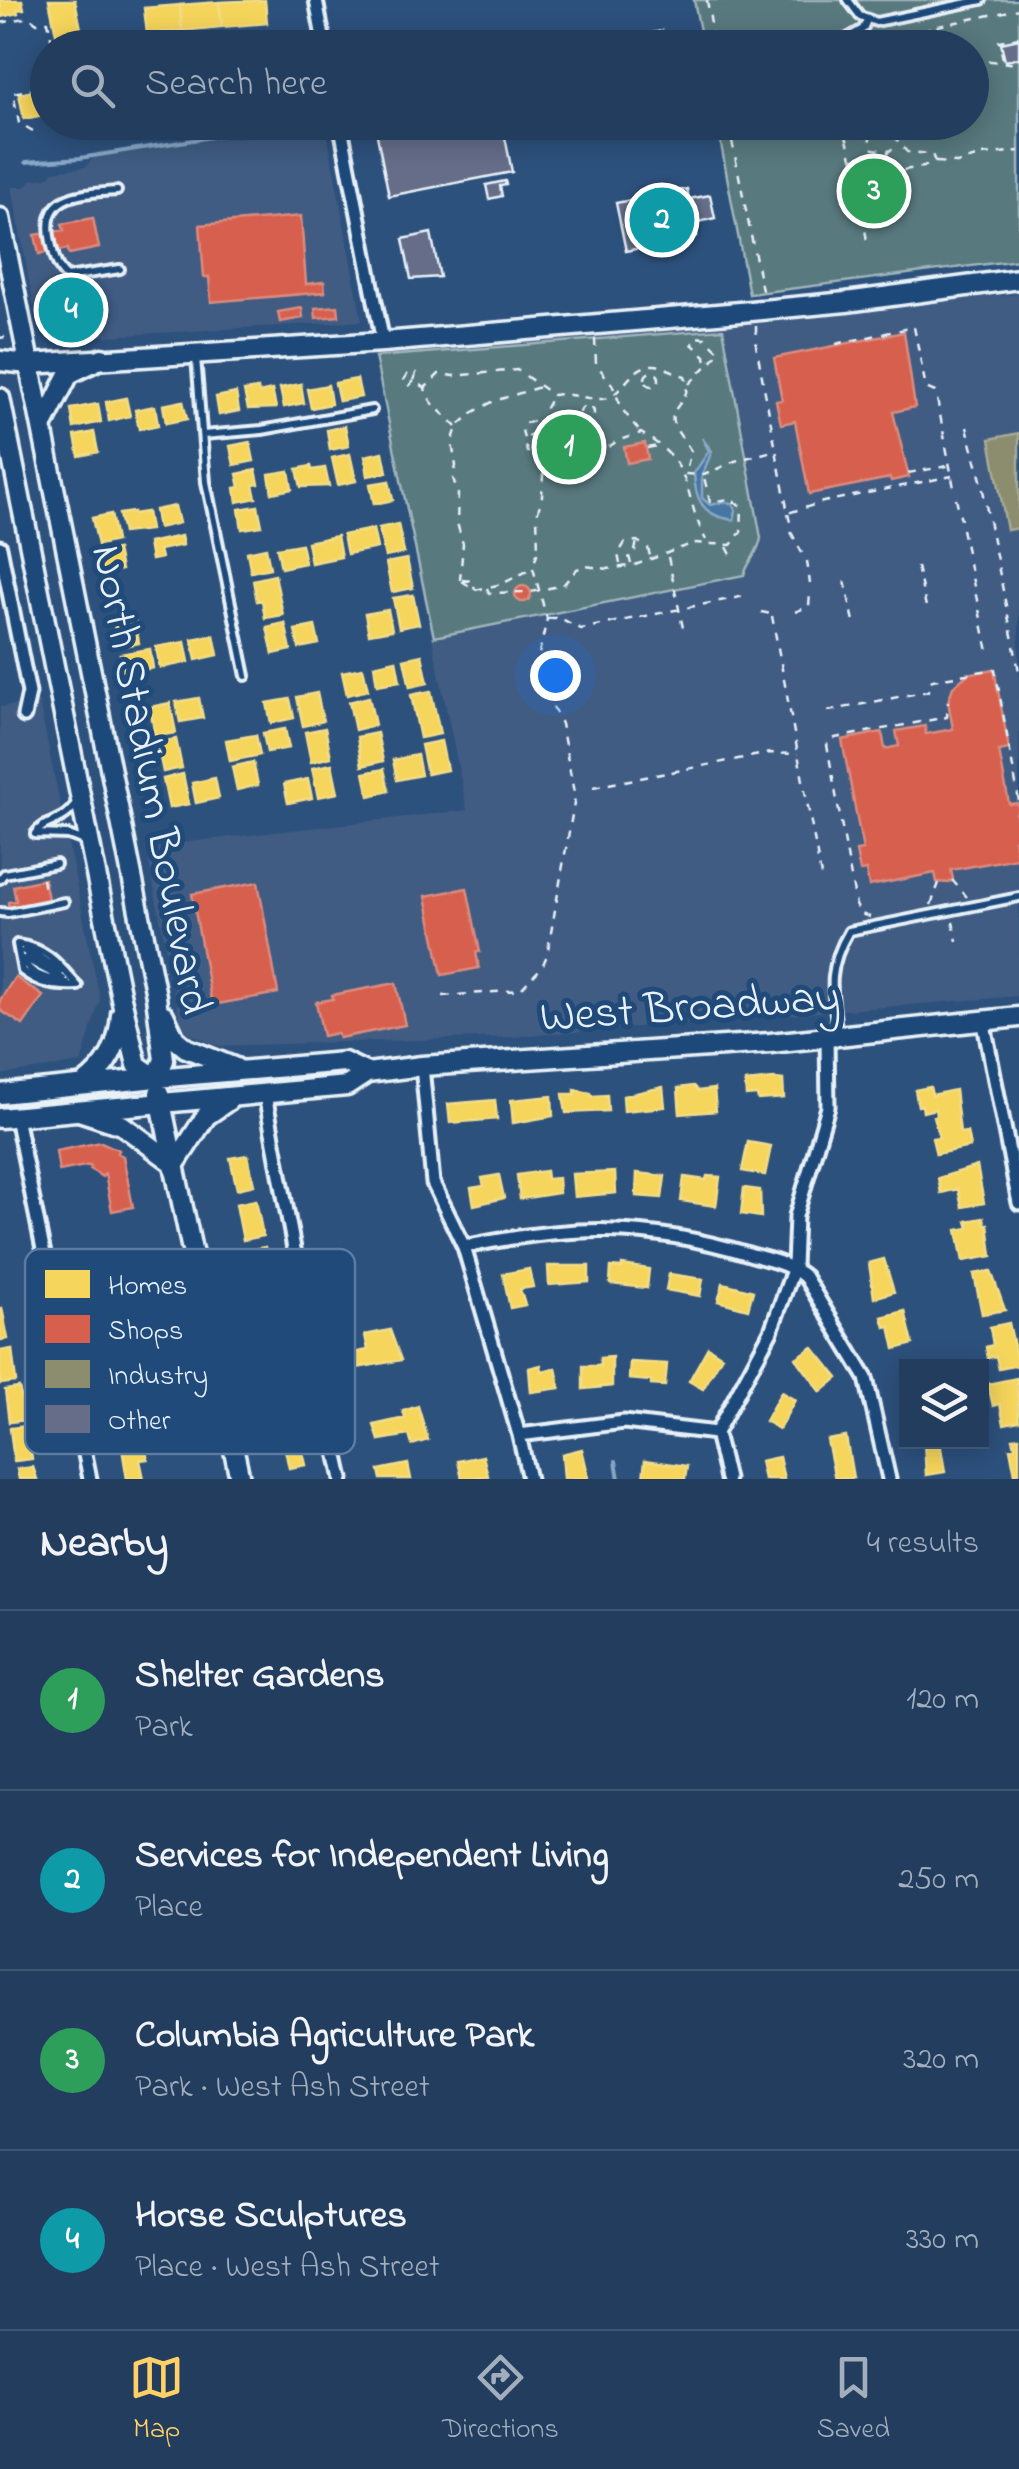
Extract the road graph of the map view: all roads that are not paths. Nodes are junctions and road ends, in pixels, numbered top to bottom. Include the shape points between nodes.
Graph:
1 (316, 0) edge
2 (848, 0) edge
3 (982, 0) edge
4 (867, 20) junction
5 (322, 30) edge
6 (860, 30) edge
7 (344, 140) edge
8 (117, 191) dead end
9 (0, 218) edge
10 (120, 269) dead end
11 (1019, 280) edge
12 (384, 342) junction
13 (195, 352) junction
14 (102, 358) junction
15 (0, 361) edge
16 (29, 364) junction
17 (0, 374) edge
18 (0, 398) edge
19 (372, 410) dead end
20 (42, 428) junction
21 (203, 434) junction
22 (6, 460) edge
23 (0, 547) edge
24 (246, 676) dead end
25 (24, 716) dead end
26 (80, 795) junction
27 (90, 843) junction
28 (56, 864) dead end
29 (0, 879) edge
30 (1019, 897) edge
31 (64, 902) dead end
32 (0, 912) edge
33 (17, 944) joint
34 (156, 996) junction
35 (121, 998) junction
36 (1019, 1017) edge
37 (982, 1020) junction
38 (833, 1037) junction
39 (422, 1066) junction
40 (246, 1071) junction
41 (367, 1074) junction
42 (156, 1078) junction
43 (84, 1085) junction
44 (0, 1094) edge
45 (266, 1094) junction
46 (232, 1098) junction
47 (162, 1104) junction
48 (79, 1111) junction
49 (8, 1118) edge
50 (175, 1164) junction
51 (1019, 1203) edge
52 (464, 1247) junction
53 (38, 1249) edge
54 (193, 1249) edge
55 (295, 1249) edge
56 (794, 1267) junction
57 (716, 1432) junction
58 (519, 1435) junction
59 (84, 1454) edge
60 (235, 1454) edge
61 (336, 1454) edge
62 (90, 1479) edge
63 (240, 1479) edge
64 (342, 1479) edge
65 (528, 1479) edge
66 (727, 1479) edge
67 (889, 1479) edge

1 - 5 street
2 - 4 lane
3 - 4 lane
4 - 6 lane
7 - 12 street
8 - 10 lane via 58,202 47,225 54,257 68,277
9 - 16 main road, North Stadium Boulevard
11 - 12 main road via 846,302
12 - 13 main road
13 - 14 main road
13 - 21 lane
14 - 16 main road
14 - 20 main road via 69,374
15 - 16 main road
16 - 17 main road
16 - 20 main road, North Stadium Boulevard
18 - 22 main road, North Stadium Boulevard
19 - 21 lane
20 - 34 main road, North Stadium Boulevard
21 - 24 lane via 206,482
22 - 26 main road, North Stadium Boulevard
23 - 25 street via 28,693
26 - 27 main road, North Stadium Boulevard
26 - 27 lane via 64,818 35,834
27 - 35 main road, North Stadium Boulevard
28 - 29 lane
30 - 38 lane via 849,931 832,964
31 - 32 lane
33 - 33 lane via 22,971 36,982 78,986
34 - 40 main road via 175,1039
34 - 42 main road, North Stadium Boulevard via 164,1060
35 - 42 main road, North Stadium Boulevard via 138,1065
35 - 43 main road via 110,1058
36 - 37 main road, West Broadway
37 - 38 main road, West Broadway
37 - 51 street
38 - 39 main road, West Broadway
38 - 56 street via 828,1106 796,1216
39 - 41 main road, West Broadway
39 - 52 street via 433,1183
40 - 41 main road, West Broadway via 344,1062
40 - 42 main road, West Broadway
41 - 45 main road, West Broadway via 347,1086
42 - 43 main road, West Broadway
42 - 47 main road
43 - 44 main road, West Broadway
45 - 46 main road, West Broadway
45 - 55 street
46 - 47 main road, West Broadway
46 - 50 main road via 206,1116
47 - 48 main road, West Broadway
47 - 50 main road
48 - 49 main road, West Broadway
48 - 50 main road via 122,1126
49 - 53 street
50 - 54 main road
52 - 56 street via 529,1233 641,1231
52 - 58 street
56 - 57 street via 771,1331
56 - 67 street via 866,1378
57 - 58 street via 624,1422
57 - 66 street
58 - 65 street
59 - 62 street
60 - 63 main road
61 - 64 street

